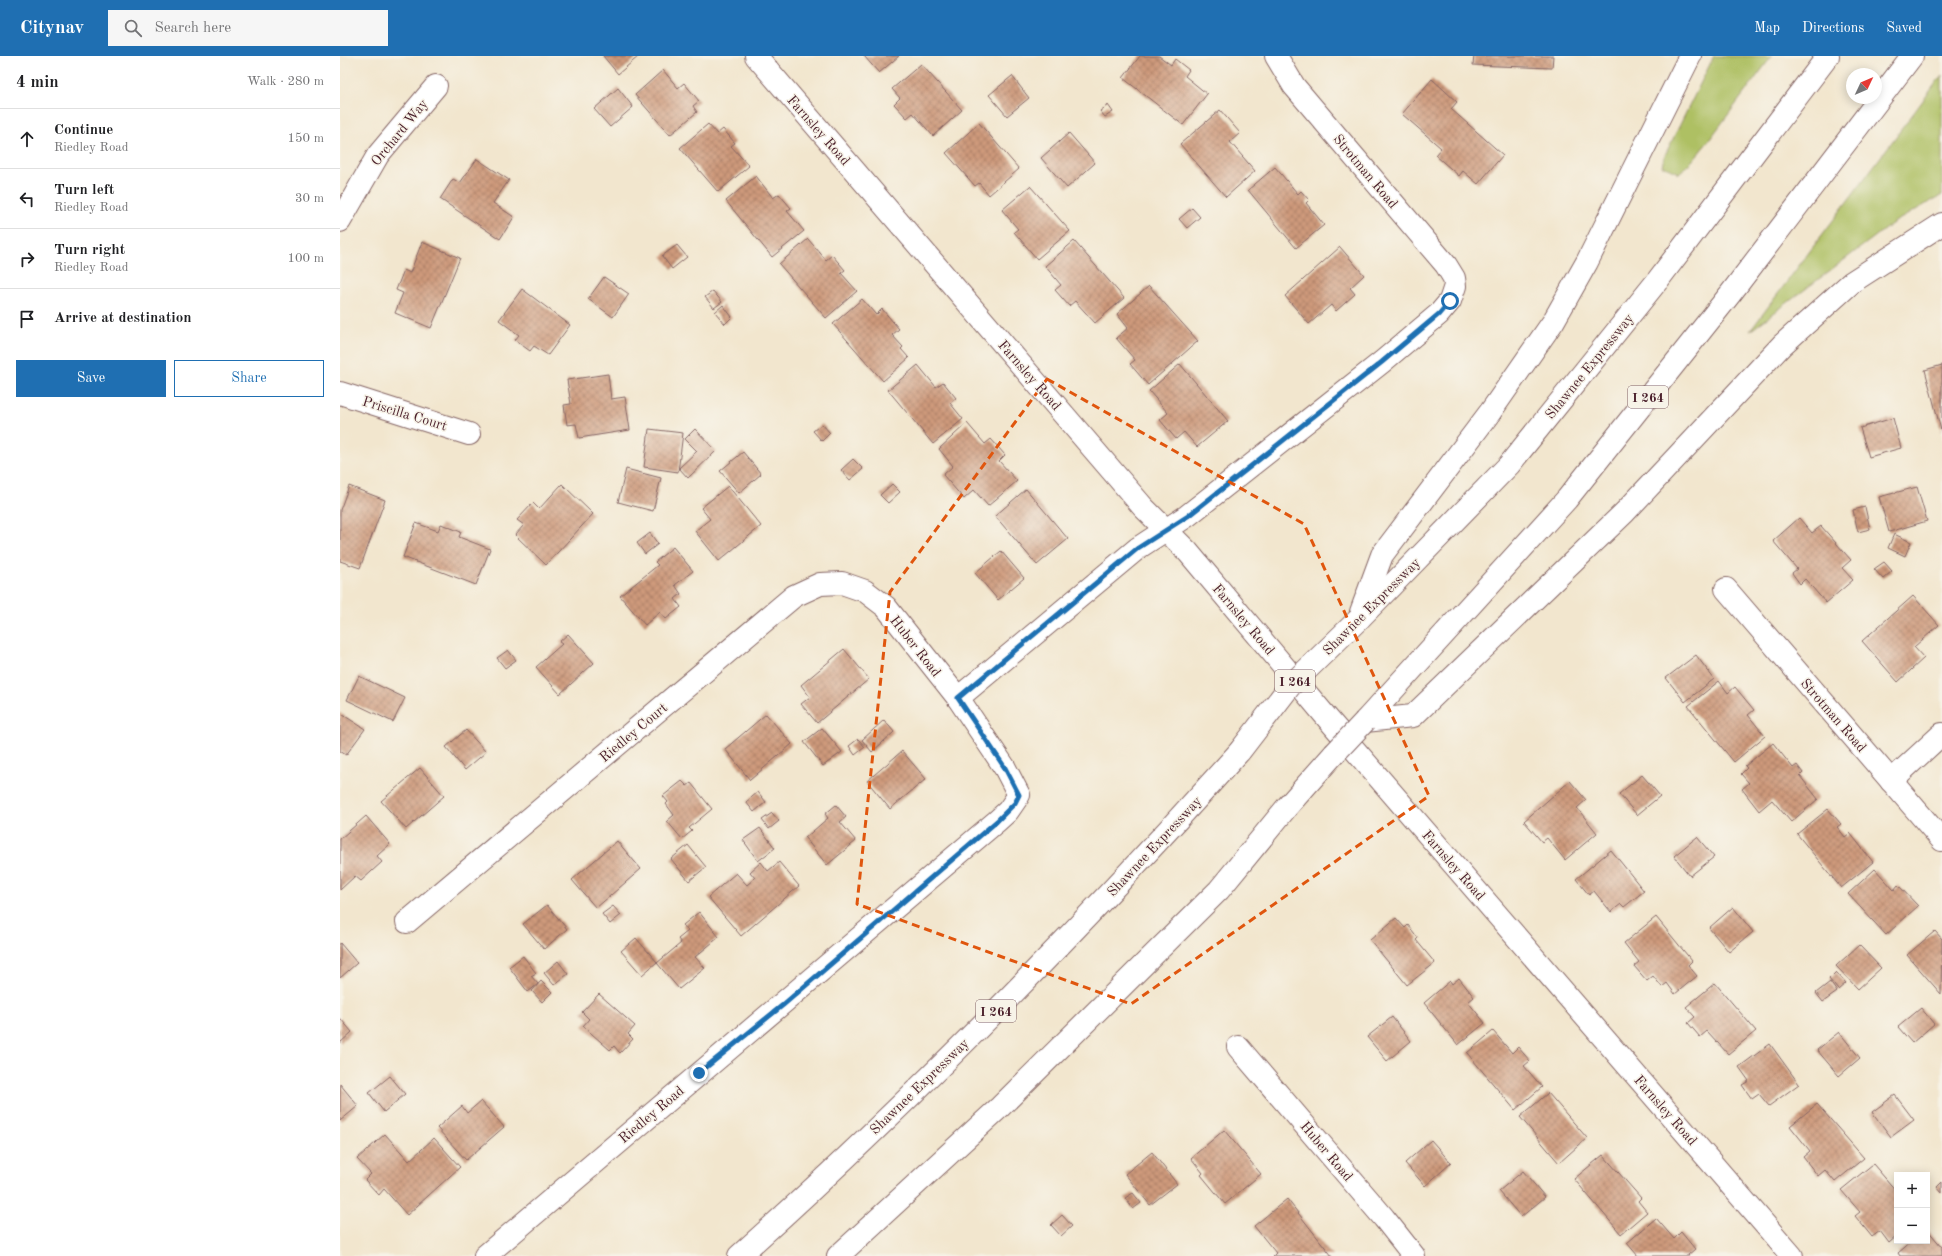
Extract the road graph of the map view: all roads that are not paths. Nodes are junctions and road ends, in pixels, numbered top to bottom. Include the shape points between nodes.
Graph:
1 (756, 56) edge
2 (1276, 56) edge
3 (1690, 56) edge
4 (1828, 56) edge
5 (1912, 56) edge
6 (436, 86) dead end
7 (340, 221) edge
8 (1942, 224) edge
9 (340, 393) edge
10 (469, 434) dead end
11 (1166, 530) junction
12 (1726, 590) dead end
13 (873, 597) joint
14 (1358, 619) junction
15 (958, 698) junction
16 (1365, 721) junction
17 (1942, 734) edge
18 (1891, 781) junction
19 (1942, 840) edge
20 (407, 922) dead end
21 (1238, 1048) dead end
22 (484, 1256) edge
23 (739, 1256) edge
24 (838, 1256) edge
25 (1414, 1256) edge
26 (1792, 1256) edge

1 - 11 main road, Farnsley Road via 1143,507
2 - 11 main road, Strotman Road via 1294,86 1446,265 1454,278 1455,286 1450,301 1439,314 1194,512
3 - 14 main road via 1608,221 1554,322 1491,411 1382,555
4 - 14 main road, Shawnee Expressway / I 264 via 1658,280 1509,465
5 - 16 main road, I 264 via 1731,293 1567,498
6 - 7 main road, Orchard Way via 378,155
8 - 16 main road via 1852,282 1782,344 1625,512 1413,716
9 - 10 main road, Priscilla Court
11 - 15 main road via 1138,548
11 - 26 main road, Farnsley Road via 1188,552 1328,719
12 - 18 main road, Strotman Road
13 - 15 main road, Huber Road via 886,607
13 - 20 main road, Riedley Court via 865,591 842,583 820,584 794,596
14 - 23 main road, Shawnee Expressway / I 264, bridge via 1290,686 1240,751 1157,844 1026,981 900,1105
15 - 22 main road, Riedley Road via 1005,768 1019,795 1015,803 783,1005
16 - 24 main road, I 264, bridge via 1286,807 1219,890 1000,1107
17 - 18 main road
18 - 19 main road, Strotman Road
21 - 25 main road, Huber Road

